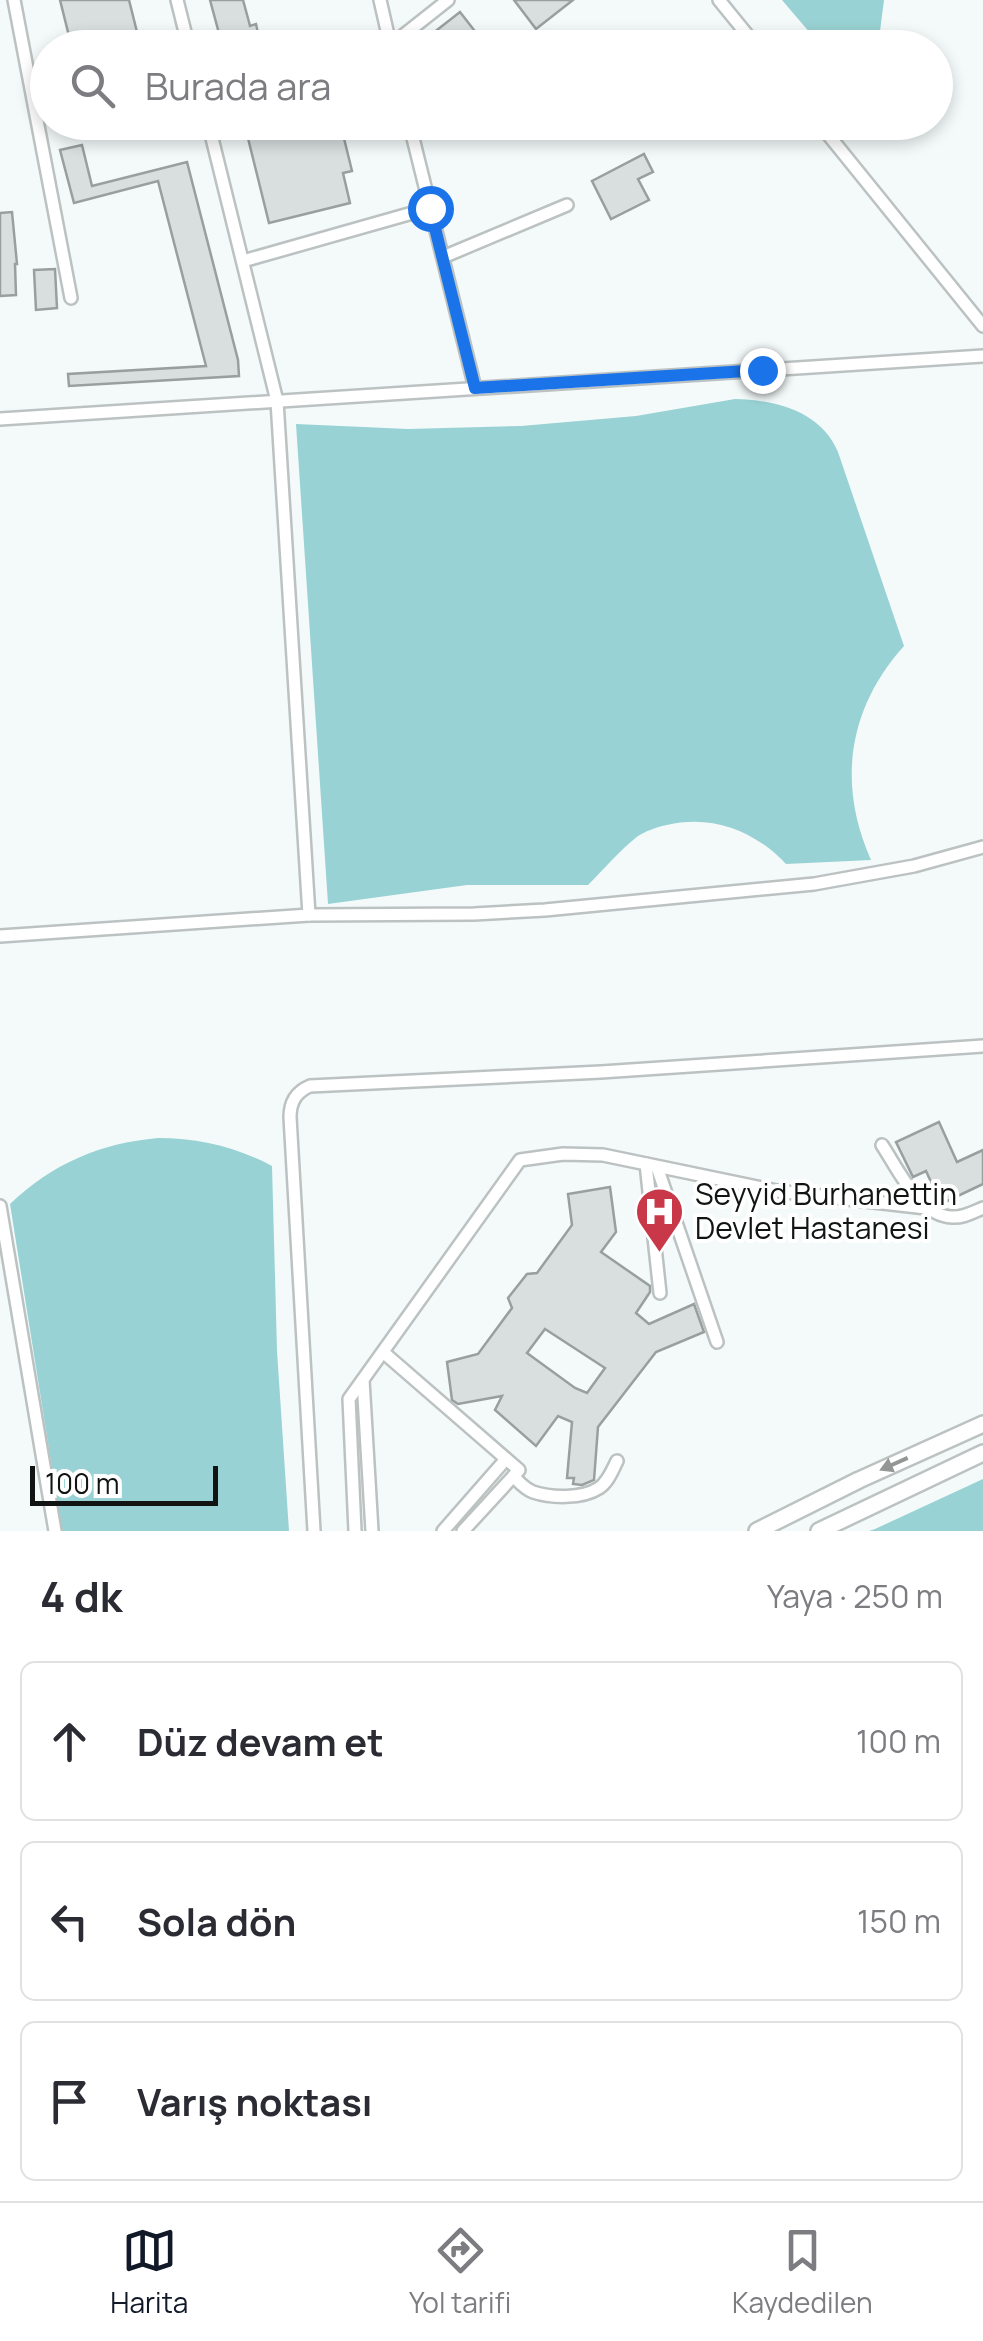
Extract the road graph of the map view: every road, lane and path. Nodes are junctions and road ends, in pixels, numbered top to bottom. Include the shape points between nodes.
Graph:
1 (14, 0) edge
2 (177, 0) edge
3 (380, 0) edge
4 (448, 0) edge
5 (719, 0) edge
6 (184, 30) edge
7 (385, 30) edge
8 (410, 30) edge
9 (743, 30) edge
10 (30, 84) edge
11 (41, 140) edge
12 (212, 140) edge
13 (414, 140) edge
14 (833, 140) edge
15 (567, 205) dead end
16 (430, 208) junction
17 (442, 257) junction
18 (243, 262) junction
19 (71, 298) dead end
20 (983, 326) edge
21 (983, 356) edge
22 (475, 388) junction
23 (277, 401) junction
24 (0, 419) edge
25 (983, 847) edge
26 (309, 915) junction
27 (0, 936) edge
28 (983, 1046) edge
29 (882, 1145) dead end
30 (652, 1165) junction
31 (0, 1206) edge
32 (926, 1208) junction
33 (983, 1208) edge
34 (660, 1293) dead end
35 (717, 1342) dead end
36 (383, 1352) junction
37 (363, 1380) junction
38 (983, 1424) edge
39 (982, 1457) edge
40 (506, 1459) junction
41 (617, 1461) dead end
42 (514, 1476) junction
43 (55, 1531) edge
44 (314, 1531) edge
45 (356, 1531) edge
46 (372, 1531) edge
47 (443, 1531) edge
48 (463, 1531) edge
49 (757, 1531) edge
50 (818, 1531) edge

1 - 10 street
2 - 6 street
3 - 7 street
4 - 8 street
5 - 9 street
11 - 19 street
12 - 18 street
13 - 16 street
14 - 20 street
15 - 17 street
16 - 17 street
16 - 18 street
17 - 22 street
18 - 23 street
21 - 22 street
22 - 23 street
23 - 24 street
23 - 26 street
25 - 26 street via 902,869 778,888 510,912
26 - 27 street
28 - 44 street via 304,1088 290,1117
29 - 32 street
30 - 32 street via 777,1191
30 - 34 street
30 - 35 street
30 - 36 street via 584,1154 520,1160
31 - 43 street
32 - 33 street via 958,1218
36 - 37 street
36 - 40 street
37 - 45 street via 350,1399
37 - 46 street
38 -> 49 street
39 - 50 street
40 - 42 street via 519,1470
40 - 47 street
41 - 42 street via 598,1488 576,1495 535,1492
42 - 48 street

